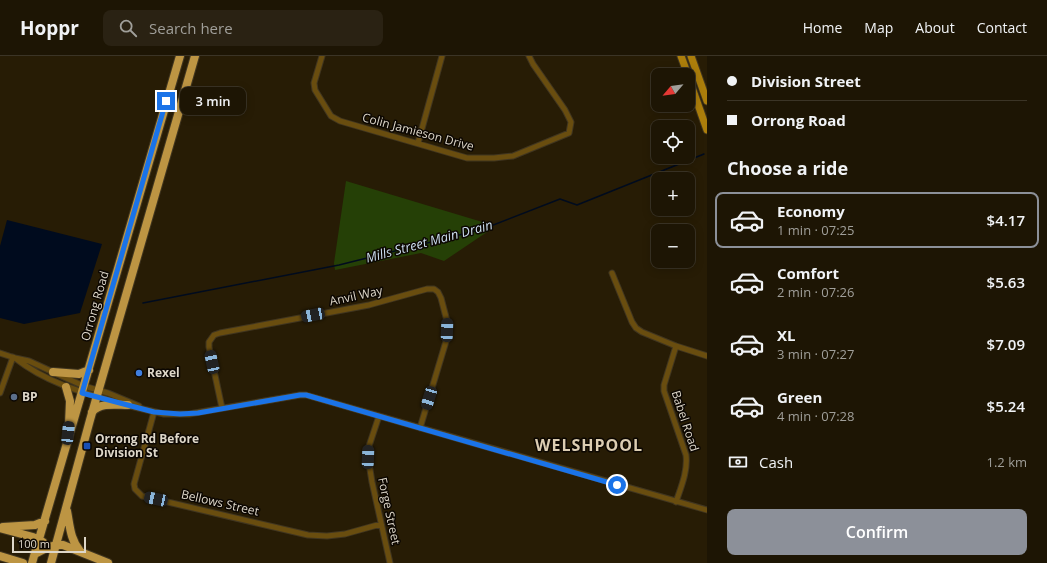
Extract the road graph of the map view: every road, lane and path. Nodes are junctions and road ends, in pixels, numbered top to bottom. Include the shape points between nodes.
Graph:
1 (180, 56) edge
2 (195, 56) edge
3 (322, 56) edge
4 (442, 56) edge
5 (529, 56) edge
6 (681, 56) edge
7 (691, 56) edge
8 (685, 68) edge
9 (695, 96) edge
10 (707, 100) edge
11 (707, 130) edge
12 (418, 143) junction
13 (612, 272) dead end
14 (676, 346) junction
15 (0, 353) edge
16 (707, 356) edge
17 (14, 358) junction
18 (89, 370) junction
19 (53, 372) junction
20 (66, 387) junction
21 (83, 389) junction
22 (0, 393) edge
23 (98, 393) junction
24 (128, 406) junction
25 (222, 408) junction
26 (145, 409) junction
27 (92, 412) junction
28 (154, 412) junction
29 (379, 416) junction
30 (420, 428) junction
31 (67, 447) junction
32 (676, 502) junction
33 (67, 509) junction
34 (707, 510) edge
35 (45, 521) junction
36 (381, 524) junction
37 (0, 528) edge
38 (39, 539) junction
39 (56, 544) junction
40 (48, 547) junction
41 (80, 552) junction
42 (35, 554) junction
43 (0, 556) edge
44 (51, 562) edge
45 (23, 563) edge
46 (32, 563) edge
47 (108, 563) edge
48 (390, 563) edge

1 - 18 highway, Orrong Road
2 - 23 highway
3 - 12 street, Colin Jamieson Drive via 314,83 315,90 331,116 340,121
4 - 12 street
5 - 12 street, Colin Jamieson Drive via 565,110 571,122 569,133 513,156 494,158 467,158
6 - 8 main road
7 - 10 main road
9 - 11 main road
13 - 14 street via 636,328
14 - 16 street
14 - 32 street, Babel Road via 664,385 665,397 687,462
15 - 17 street
17 - 19 street via 29,361
17 - 20 street via 26,367
17 - 22 street
18 - 19 highway via 79,374
18 - 21 highway, Orrong Road
19 - 21 street
20 - 21 street
20 - 31 highway via 70,401
21 - 23 street
21 - 31 highway, Orrong Road
23 - 24 street
23 - 26 street
23 - 27 highway
24 - 26 street
24 - 27 highway via 108,405 98,407
25 - 28 street via 189,414
25 - 29 street via 306,395
25 - 30 street, Anvil Way via 209,347 214,335 369,305 434,289 441,298 447,321 447,338
26 - 28 street
27 - 33 highway
28 - 36 street, Bellows Street via 134,484 135,490 142,496 308,535 345,534
29 - 30 street
29 - 36 street, Forge Street via 368,457
30 - 32 street
31 - 35 highway, Orrong Road
32 - 34 street
33 - 39 highway
33 - 41 highway via 71,536
35 - 37 highway via 35,525
35 - 38 highway, Orrong Road
36 - 48 street, Forge Street
37 - 38 highway
38 - 40 highway
38 - 42 highway, Orrong Road
39 - 40 highway
39 - 41 highway
39 - 44 highway
40 - 42 highway
40 - 44 highway
41 - 47 highway
42 - 46 highway, Orrong Road
43 - 45 highway

